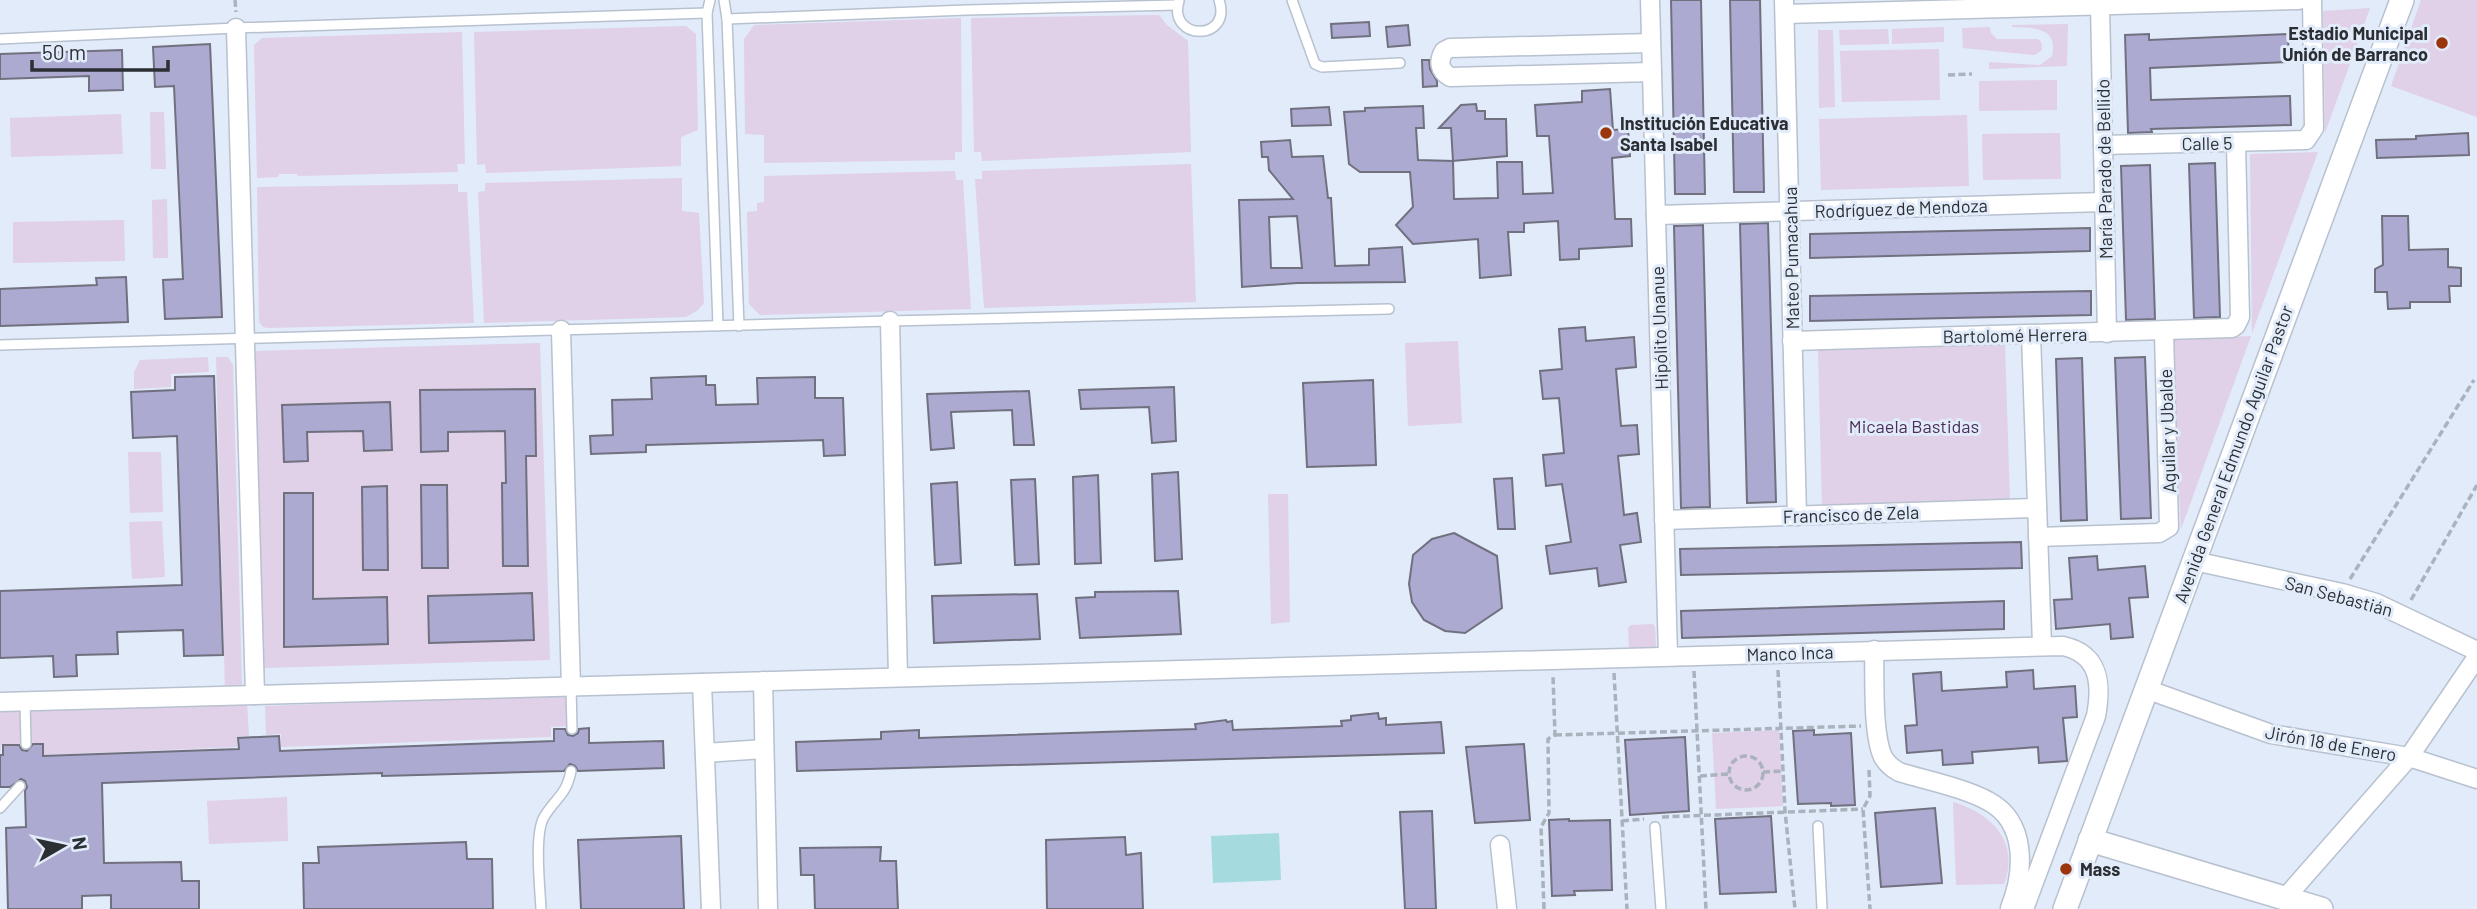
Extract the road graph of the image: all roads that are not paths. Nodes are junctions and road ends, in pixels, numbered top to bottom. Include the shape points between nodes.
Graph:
1 (710, 0) edge
2 (724, 0) edge
3 (1219, 0) edge
4 (1292, 0) edge
5 (1650, 0) edge
6 (2299, 0) edge
7 (2312, 0) edge
8 (2402, 0) edge
9 (2142, 2) edge
10 (1178, 3) edge
11 (2100, 6) junction
12 (1785, 7) edge
13 (707, 13) junction
14 (727, 19) junction
15 (236, 28) junction
16 (0, 39) edge
17 (1651, 43) junction
18 (1538, 46) junction
19 (1400, 63) dead end
20 (1652, 72) junction
21 (1539, 75) junction
22 (2236, 143) junction
23 (2103, 145) junction
24 (2104, 202) junction
25 (1789, 211) junction
26 (1656, 215) junction
27 (1390, 309) dead end
28 (890, 320) junction
29 (718, 326) junction
30 (739, 326) junction
31 (561, 330) junction
32 (2164, 332) junction
33 (2107, 333) junction
34 (2031, 335) junction
35 (244, 338) junction
36 (1793, 341) junction
37 (0, 345) edge
38 (2037, 509) junction
39 (1797, 516) junction
40 (1664, 520) junction
41 (2038, 537) junction
42 (2194, 561) junction
43 (2042, 645) junction
44 (1874, 650) junction
45 (2477, 651) edge
46 (1668, 656) junction
47 (2477, 657) edge
48 (898, 677) junction
49 (763, 681) junction
50 (702, 683) junction
51 (571, 687) junction
52 (2146, 689) junction
53 (255, 695) junction
54 (0, 702) edge
55 (25, 702) junction
56 (572, 729) dead end
57 (26, 744) dead end
58 (764, 749) junction
59 (705, 752) junction
60 (2409, 757) junction
61 (571, 771) dead end
62 (2477, 779) edge
63 (20, 786) dead end
64 (0, 808) edge
65 (1818, 826) dead end
66 (1655, 827) dead end
67 (2090, 840) junction
68 (1500, 845) dead end
69 (2286, 897) junction
70 (541, 909) edge
71 (711, 909) edge
72 (768, 909) edge
73 (1507, 909) edge
74 (1661, 909) edge
75 (1822, 909) edge
76 (2001, 909) edge
77 (2023, 909) edge
78 (2065, 909) edge
79 (2321, 909) edge

1 - 13 lane
2 - 14 lane
3 - 10 lane via 1219,21 1201,32 1188,29 1179,19
4 - 19 lane via 1315,64
5 - 17 street, Hipólito Unanue
6 - 9 street
7 - 22 street, Calle 5 via 2314,128 2310,137
8 - 42 street, Avenida General Edmundo Aguilar Pastor
9 - 11 street
10 - 14 lane
11 - 12 street
11 - 23 street, María Parado de Bellido
12 - 25 street, Mateo Pumacahua
13 - 15 lane
13 - 29 lane
14 - 30 lane
15 - 16 lane
15 - 35 street
17 - 18 street
17 - 20 street, Hipólito Unanue
18 - 21 street
18 - 21 street via 1450,48 1439,62 1450,77
20 - 21 street
20 - 26 street, Hipólito Unanue
22 - 23 street, Calle 5
22 - 32 street, Bartolomé Herrera via 2236,325
23 - 24 street, María Parado de Bellido
24 - 25 street, Rodríguez de Mendoza
24 - 33 street, María Parado de Bellido
25 - 26 street, Rodríguez de Mendoza
25 - 36 street, Mateo Pumacahua
26 - 40 street, Hipólito Unanue
27 - 28 lane
28 - 30 lane
28 - 48 street
29 - 30 lane
29 - 31 lane
31 - 35 lane
31 - 51 street
32 - 33 street, Bartolomé Herrera
32 - 41 street, Aguilar y Ubalde via 2170,524 2159,533
33 - 34 street, Bartolomé Herrera
34 - 36 street, Bartolomé Herrera
34 - 38 street
35 - 37 lane
35 - 53 street
36 - 39 street, Mateo Pumacahua
38 - 39 street, Francisco de Zela
38 - 41 street
39 - 40 street, Francisco de Zela
40 - 46 street, Hipólito Unanue
41 - 43 street
42 - 45 street, San Sebastián via 2342,593 2403,614
42 - 52 street, Avenida General Edmundo Aguilar Pastor
43 - 44 street, Manco Inca
43 - 77 street, Manco Inca via 2073,648 2089,659 2097,678 2098,705
44 - 46 street, Manco Inca
44 - 77 street via 1880,747 1891,768 1982,797 2009,820 2018,841
46 - 48 street, Manco Inca
47 - 60 street
48 - 49 street, Manco Inca
49 - 50 street, Manco Inca
49 - 58 street
50 - 51 street, Manco Inca
50 - 59 street
51 - 53 street, Manco Inca
51 - 56 lane
52 - 60 street, Jirón 18 de Enero via 2272,734
52 - 67 street, Avenida General Edmundo Aguilar Pastor
53 - 55 street, Manco Inca
54 - 55 street, Manco Inca
55 - 57 lane
58 - 59 street
58 - 72 street
59 - 71 street
60 - 62 street, Jirón 18 de Enero
60 - 69 street
61 - 70 lane via 568,787 543,818 539,832
63 - 64 lane
65 - 75 lane
66 - 74 lane
67 - 69 street
67 - 78 street, Avenida General Edmundo Aguilar Pastor
68 - 73 street
69 - 79 street
76 - 77 street

